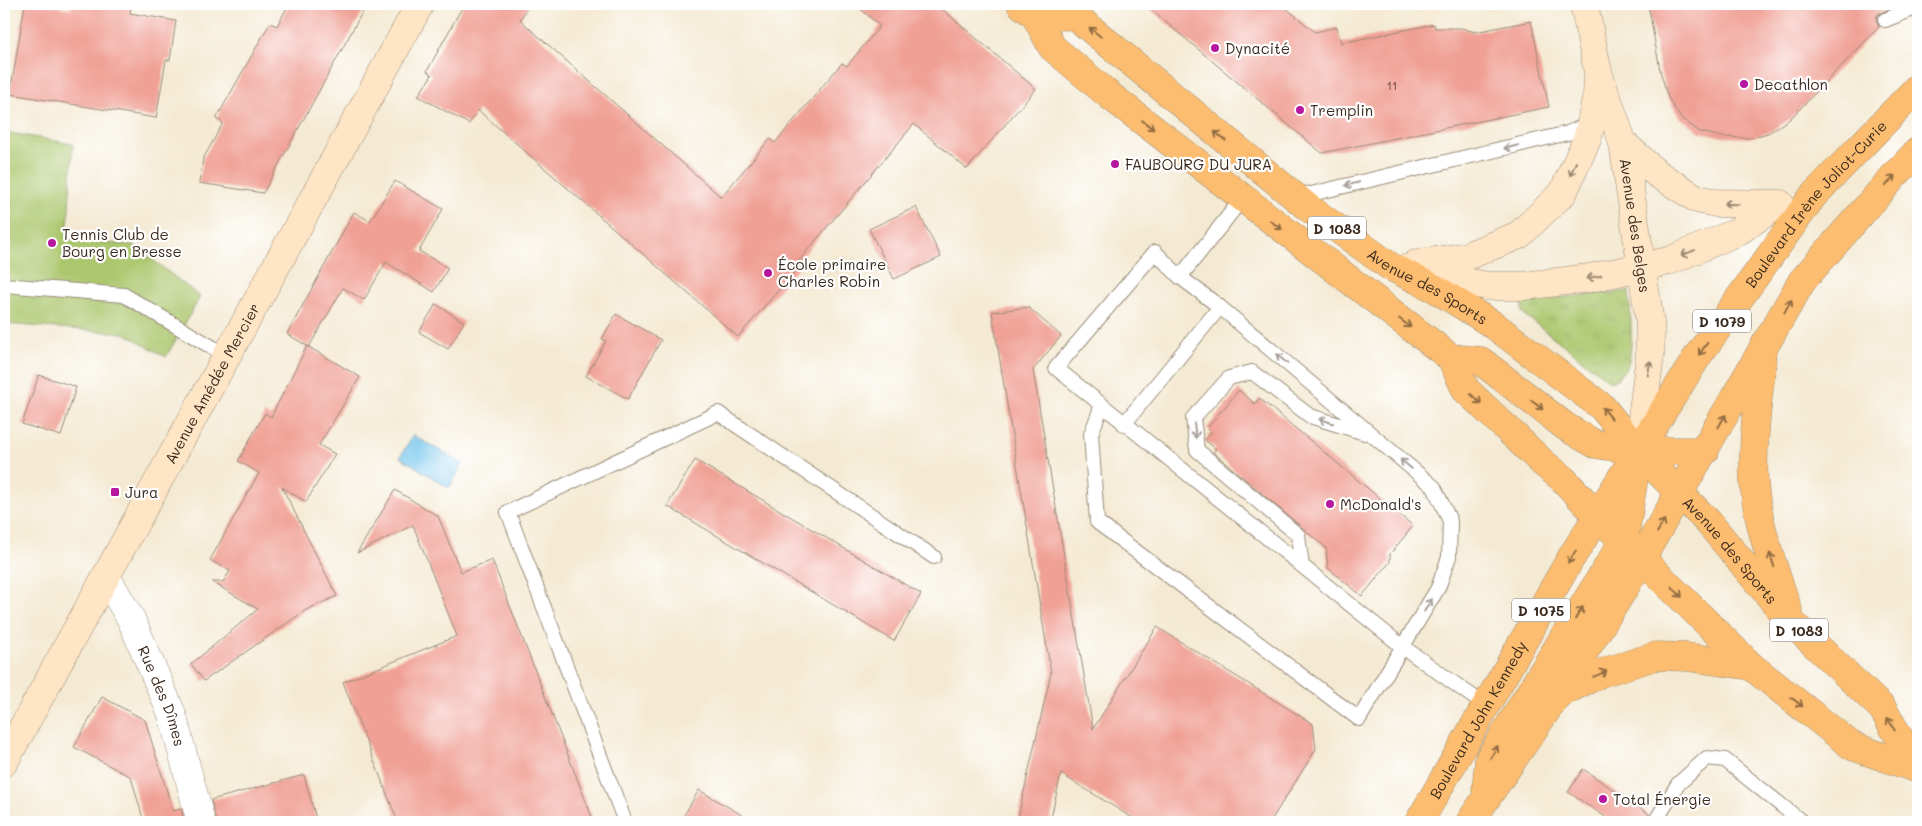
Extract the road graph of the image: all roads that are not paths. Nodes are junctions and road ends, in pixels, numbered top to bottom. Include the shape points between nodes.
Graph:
1 (420, 4) edge
2 (1584, 4) edge
3 (1918, 7) edge
4 (1028, 10) edge
5 (1886, 20) dead end
6 (1598, 72) junction
7 (1918, 87) edge
8 (1591, 123) junction
9 (1623, 143) junction
10 (1918, 151) edge
11 (1290, 193) junction
12 (1813, 196) junction
13 (1242, 199) junction
14 (1777, 205) junction
15 (1391, 267) junction
16 (1641, 268) junction
17 (1180, 277) junction
18 (4, 285) edge
19 (1220, 308) junction
20 (1764, 349) junction
21 (227, 356) junction
22 (1451, 358) junction
23 (1102, 405) junction
24 (1124, 424) junction
25 (1373, 436) junction
26 (1638, 451) junction
27 (1705, 451) junction
28 (1680, 494) junction
29 (1598, 516) junction
30 (1633, 549) junction
31 (934, 557) dead end
32 (1302, 566) junction
33 (106, 577) junction
34 (1792, 623) junction
35 (1403, 647) junction
36 (1751, 666) junction
37 (1557, 695) junction
38 (1486, 706) junction
39 (4, 762) edge
40 (1917, 768) edge
41 (1485, 799) junction
42 (201, 822) edge
43 (625, 822) edge
44 (1419, 822) edge
45 (1470, 822) edge
46 (1655, 822) edge
47 (1802, 822) edge

1 - 21 main road, Avenue Amédée Mercier
2 - 6 main road, Avenue des Belges
3 - 5 lane
11 -> 4 main road, Avenue des Sports / D 1083 via 1075,16
4 -> 13 main road, Avenue des Sports / D 1083 via 1052,47
6 - 8 main road
6 - 9 main road, Avenue des Belges
7 - 12 main road, Boulevard Irène Joliot-Curie / D 1079
8 -> 11 lane via 1568,133 1311,194
8 -> 15 main road via 1588,138 1563,192 1519,235 1467,256
14 -> 9 main road via 1716,204 1697,199 1656,173
9 - 16 main road, Avenue des Belges
20 -> 10 main road, D 1079 via 1802,281
11 - 15 main road, Avenue des Sports / D 1083
12 - 14 main road
12 -> 26 main road, Boulevard Irène Joliot-Curie / D 1079 via 1697,357
13 - 17 lane
13 -> 22 main road, Avenue des Sports / D 1083
14 -> 16 main road via 1737,232 1669,261
16 -> 15 main road via 1590,278 1487,286
26 -> 15 main road, Avenue des Sports / D 1083 via 1602,407 1495,326 1436,289
26 -> 16 main road, Avenue des Belges via 1650,355 1650,323
17 - 19 lane
17 - 23 lane via 1155,252 1056,368
18 - 21 lane via 124,295
19 - 24 lane
25 -> 19 lane
27 -> 20 main road, D 1079
34 -> 20 main road via 1764,533 1754,485 1757,409
21 - 33 main road, Avenue Amédée Mercier
22 -> 26 main road via 1481,361 1566,427 1595,444
22 -> 29 main road, Avenue des Sports / D 1083 via 1466,390 1563,479
23 - 24 lane
23 - 35 lane via 1091,434 1097,522 1359,719
24 - 32 lane
25 -> 32 lane via 1310,416 1252,372 1229,378 1193,418 1197,450 1298,536
35 -> 25 lane via 1438,588 1450,557 1450,521 1434,487
26 - 27 main road
26 - 28 main road, D 1083
26 - 29 main road, D 1079
26 - 30 main road
27 - 28 main road, D 1079
30 -> 28 main road, D 1079
28 - 34 main road, Avenue des Sports / D 1083 via 1709,523
29 - 30 main road, D 1083
29 -> 38 main road, Boulevard John Kennedy / D 1075
30 -> 36 main road, Avenue des Sports / D 1083
30 - 37 main road, Boulevard John Kennedy
41 -> 30 main road, Boulevard John Kennedy via 1489,759
31 - 43 lane via 718,414 508,512
32 - 35 lane
33 - 39 main road, Avenue Amédée Mercier
33 - 42 street, Rue des Dîmes via 130,619 172,714
40 -> 34 main road, Avenue des Sports / D 1083 via 1882,708
35 - 38 lane
37 -> 36 main road via 1601,673 1656,656
36 -> 40 main road, Avenue des Sports / D 1083 via 1852,746
37 - 41 main road, Boulevard John Kennedy
38 - 44 main road, Boulevard John Kennedy / D 1075
41 - 45 main road, Boulevard John Kennedy
46 - 47 lane via 1678,784 1706,758 1725,760

